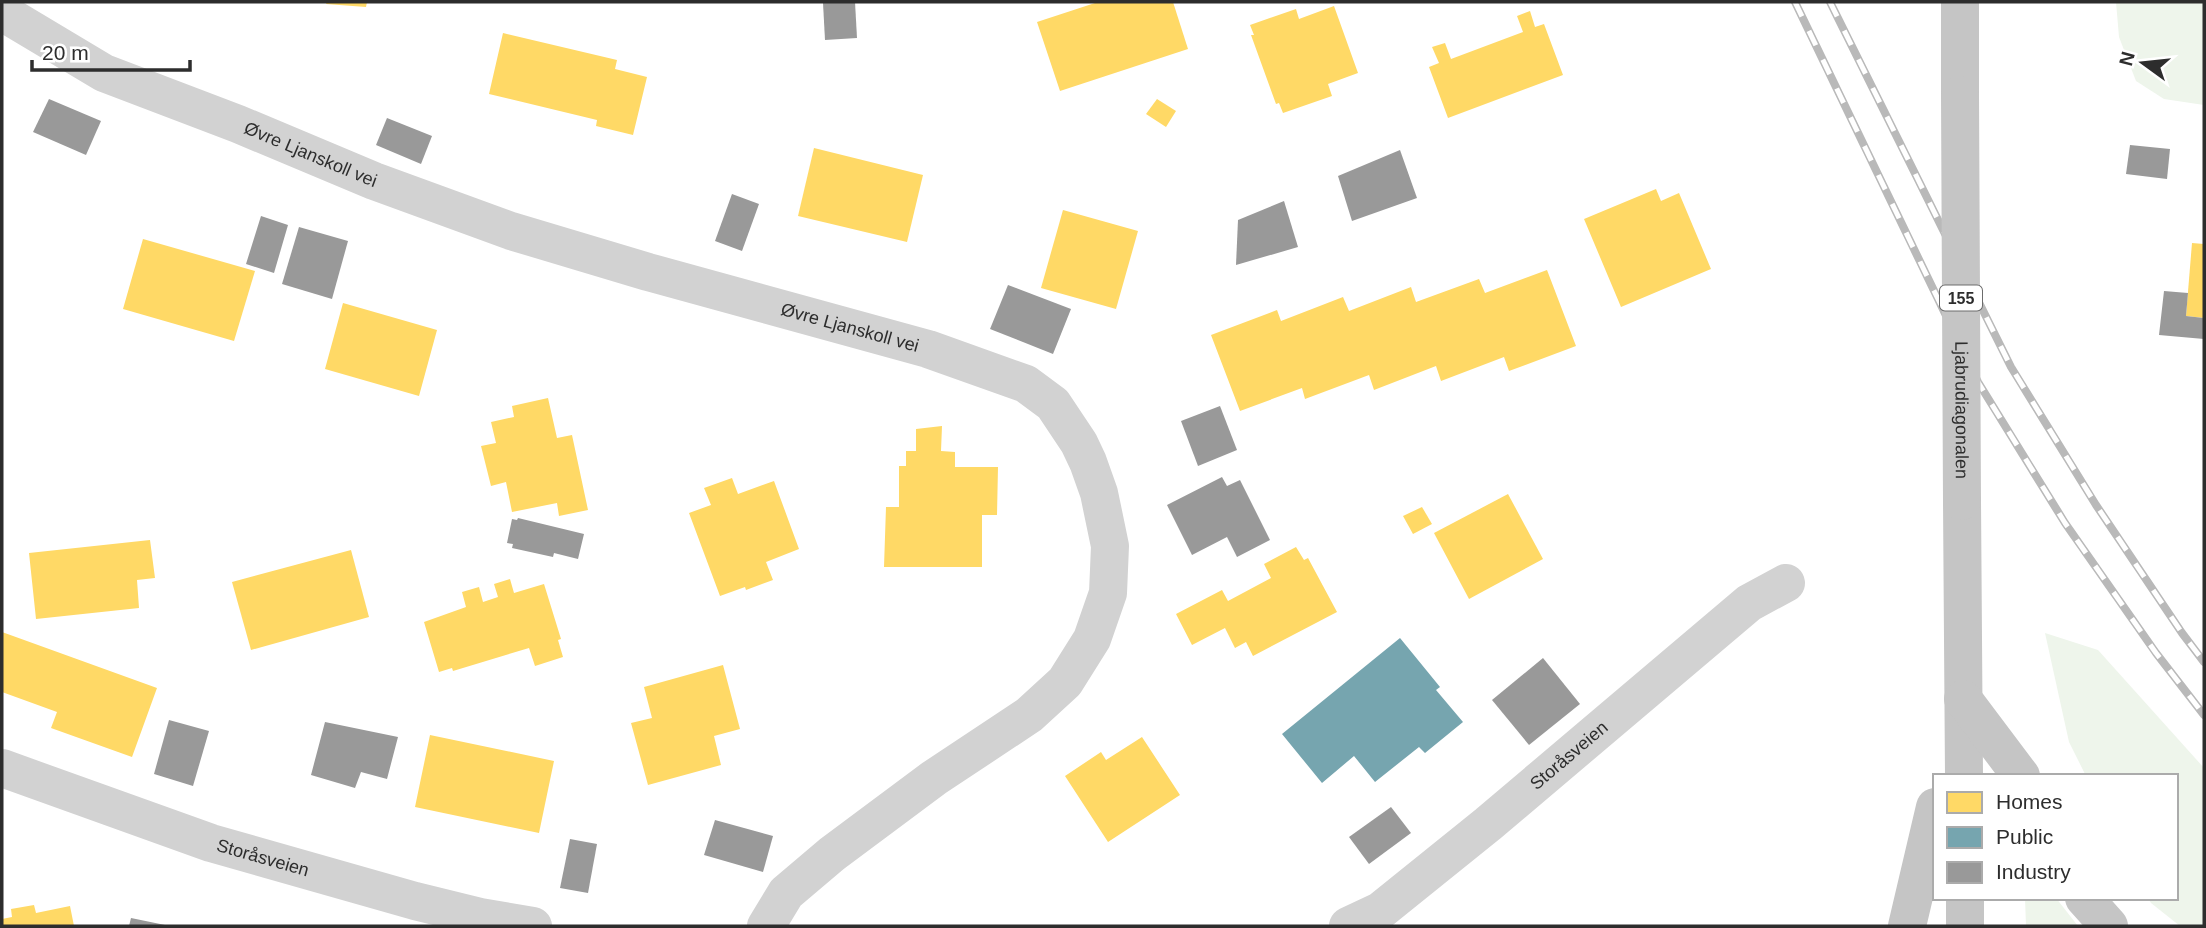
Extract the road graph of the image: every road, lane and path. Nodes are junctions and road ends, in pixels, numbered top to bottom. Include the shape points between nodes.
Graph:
1 (1960, 2) edge
2 (2, 12) edge
3 (1786, 583) dead end
4 (1963, 699) junction
5 (2, 768) edge
6 (1944, 774) edge
7 (1964, 774) edge
8 (2019, 774) edge
9 (1933, 816) edge
10 (1965, 900) edge
11 (2086, 900) edge
12 (533, 926) edge
13 (766, 926) edge
14 (1348, 926) edge
15 (1907, 926) edge
16 (1965, 926) edge
17 (2109, 926) edge

1 - 4 main road, Ljabrudiagonalen / 155, bridge
2 - 13 street, Øvre Ljanskoll vei via 104,73 374,181 623,265 928,349 1026,384 1052,404 1088,461 1110,546 1108,593 1092,639 1065,682 1029,715 832,854 786,893
3 - 14 street, Storåsveien via 1749,603 1380,911
4 - 6 main road, 155
4 - 7 main road, Ljabrudiagonalen / 155
4 - 8 main road
5 - 12 street, Storåsveien via 211,843 415,901
9 - 15 main road
10 - 16 main road
11 - 17 main road

